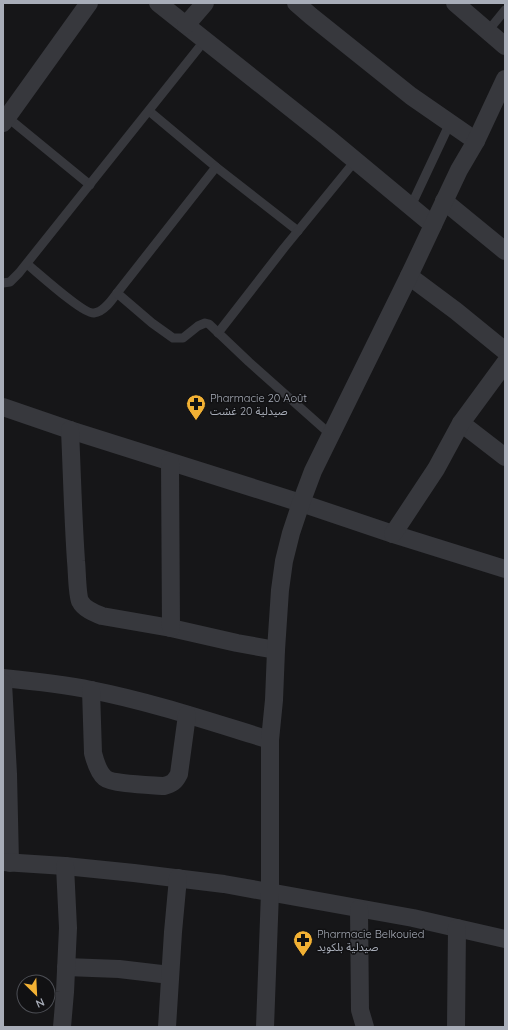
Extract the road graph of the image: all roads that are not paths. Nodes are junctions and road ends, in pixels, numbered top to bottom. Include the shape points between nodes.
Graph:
1 (89, 3) edge
2 (158, 3) edge
3 (205, 3) edge
4 (296, 3) edge
5 (455, 3) edge
6 (505, 10) edge
7 (186, 25) junction
8 (488, 31) junction
9 (206, 40) junction
10 (505, 46) edge
11 (505, 79) edge
12 (149, 111) junction
13 (5, 120) edge
14 (450, 123) junction
15 (476, 140) junction
16 (355, 161) junction
17 (216, 167) junction
18 (90, 185) junction
19 (444, 201) junction
20 (411, 206) junction
21 (433, 225) junction
22 (298, 231) junction
23 (505, 251) edge
24 (27, 264) junction
25 (410, 276) junction
26 (3, 284) edge
27 (118, 293) junction
28 (218, 332) junction
29 (505, 351) edge
30 (505, 362) edge
31 (3, 407) edge
32 (461, 423) junction
33 (70, 430) junction
34 (332, 434) junction
35 (505, 457) edge
36 (170, 462) junction
37 (300, 503) junction
38 (393, 534) junction
39 (505, 569) edge
40 (171, 628) junction
41 (276, 650) junction
42 (3, 678) edge
43 (3, 683) edge
44 (91, 690) junction
45 (187, 715) junction
46 (270, 740) junction
47 (7, 862) edge
48 (65, 866) junction
49 (178, 878) junction
50 (270, 892) junction
51 (359, 909) junction
52 (457, 928) junction
53 (505, 939) edge
54 (66, 967) junction
55 (170, 975) junction
56 (62, 1027) edge
57 (167, 1027) edge
58 (265, 1027) edge
59 (365, 1027) edge
60 (456, 1027) edge

1 - 13 street
2 - 7 street
3 - 7 street
4 - 14 street via 411,96
5 - 8 street
6 - 8 lane
7 - 9 street
8 - 10 street
9 - 12 lane
9 - 16 street
11 - 15 street
12 - 17 lane
12 - 18 lane
13 - 18 lane
14 - 15 street
14 - 20 lane
15 - 19 street
16 - 20 street
16 - 22 lane
17 - 22 lane
17 - 27 lane
18 - 24 lane
19 - 21 street
19 - 23 street
20 - 21 street
21 - 25 street
22 - 28 lane
24 - 26 lane via 10,282
24 - 27 lane via 77,305 94,314 107,306
25 - 29 street
25 - 34 street
27 - 28 lane via 173,338 183,338 206,323
28 - 34 lane
30 - 32 street
31 - 33 street
32 - 35 street
32 - 38 street via 436,469
33 - 36 street
33 - 40 street via 80,601 85,608 102,616
34 - 37 street
36 - 37 street
36 - 40 street
37 - 38 street
37 - 41 street via 284,561
38 - 39 street
40 - 41 street
41 - 46 street
42 - 44 street
43 - 47 street via 8,774
44 - 45 street
44 - 45 street via 96,763 105,778 113,782 164,786 172,784 179,774
45 - 46 street
46 - 50 street
47 - 48 street
48 - 49 street
48 - 54 street via 68,928
49 - 50 street
49 - 55 street
50 - 51 street
50 - 58 street
51 - 52 street
51 - 59 street via 360,1010
52 - 53 street
52 - 60 street
54 - 55 street via 119,969
54 - 56 street
55 - 57 street

